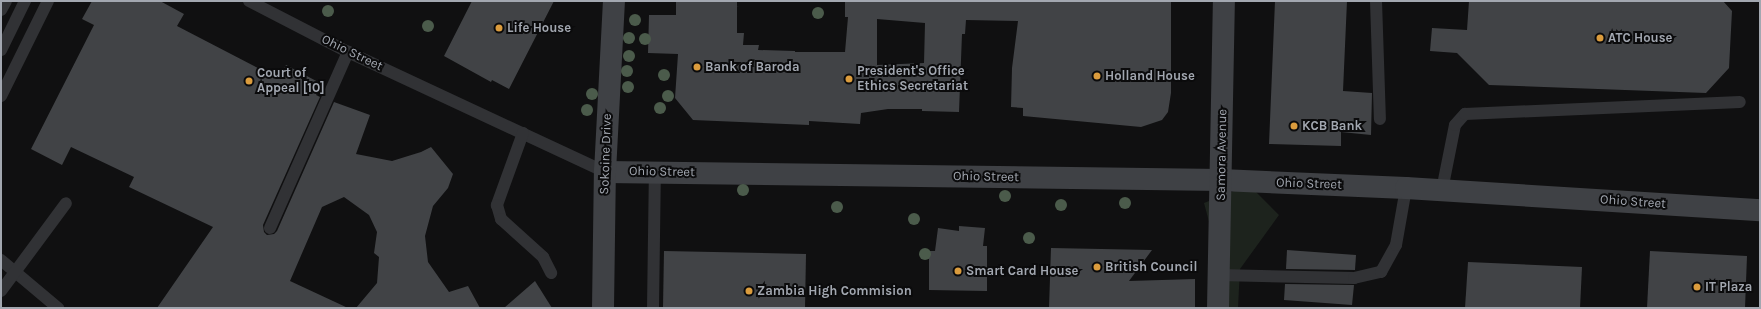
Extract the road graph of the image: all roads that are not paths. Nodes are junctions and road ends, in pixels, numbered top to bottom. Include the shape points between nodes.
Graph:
1 (6, 1) edge
2 (25, 1) edge
3 (48, 1) edge
4 (249, 1) edge
5 (614, 1) edge
6 (1224, 1) edge
7 (1376, 1) edge
8 (1, 10) edge
9 (1, 50) edge
10 (348, 52) junction
11 (1, 96) edge
12 (1740, 102) dead end
13 (1380, 120) dead end
14 (524, 134) junction
15 (605, 172) junction
16 (655, 172) junction
17 (1222, 180) junction
18 (1406, 188) junction
19 (1442, 190) junction
20 (66, 203) dead end
21 (1760, 210) edge
22 (270, 228) dead end
23 (1, 260) edge
24 (16, 272) junction
25 (551, 272) dead end
26 (1219, 275) junction
27 (1, 291) edge
28 (58, 308) edge
29 (603, 308) edge
30 (653, 308) edge
31 (1218, 308) edge

1 - 8 lane
2 - 9 lane
3 - 11 lane
4 - 10 lane, Ohio Street
5 - 15 street, Sokoine Drive
6 - 17 street, Samora Avenue
7 - 13 lane
10 - 14 lane, Ohio Street
10 - 22 lane
12 - 19 lane via 1465,114 1454,125
14 - 15 lane, Ohio Street
14 - 25 lane via 497,205 501,220 543,257
15 - 16 street, Ohio Street
15 - 29 street, Sokoine Drive
16 - 17 street, Ohio Street
16 - 30 lane
17 - 18 street, Ohio Street
17 - 26 street, Samora Avenue
18 - 19 street, Ohio Street
18 - 26 lane via 1396,245 1381,272 1354,278
19 - 21 street, Ohio Street
20 - 24 lane
23 - 24 lane
24 - 27 lane
24 - 28 lane
26 - 31 street, Samora Avenue

